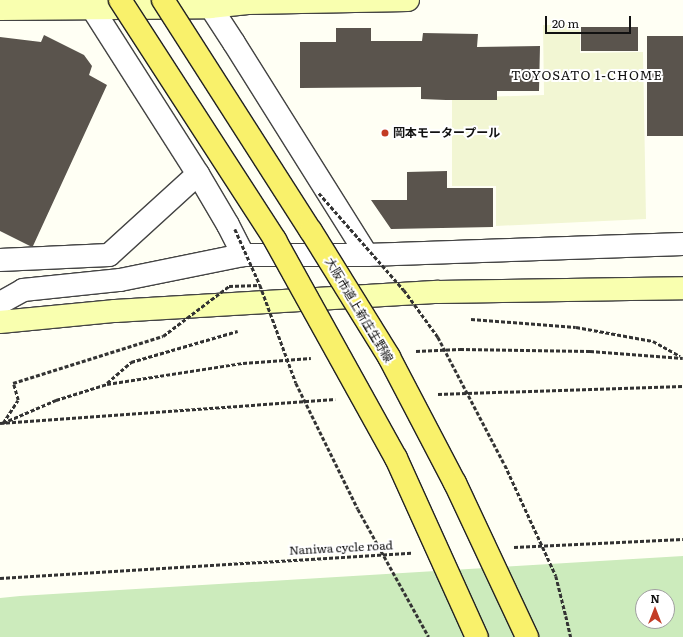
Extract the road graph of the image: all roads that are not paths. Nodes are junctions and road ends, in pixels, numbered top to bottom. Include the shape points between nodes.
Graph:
1 (120, 0) edge
2 (163, 0) edge
3 (408, 0) edge
4 (208, 3) edge
5 (90, 4) edge
6 (0, 9) edge
7 (198, 174) junction
8 (683, 244) edge
9 (243, 255) junction
10 (367, 255) junction
11 (0, 260) edge
12 (683, 288) edge
13 (0, 303) edge
14 (0, 322) edge
15 (477, 637) edge
16 (527, 637) edge

1 - 15 main road, bridge via 275,240 396,458
2 - 16 main road, 大阪市道上新庄生野線, bridge via 311,231 388,357 455,484
3 - 4 street
4 - 5 street
4 - 10 street
5 - 6 street
5 - 7 street
7 - 9 street
7 - 11 street via 109,255
8 - 10 street
9 - 10 street
9 - 13 street via 120,280 23,290
12 - 14 street via 438,292 115,312

